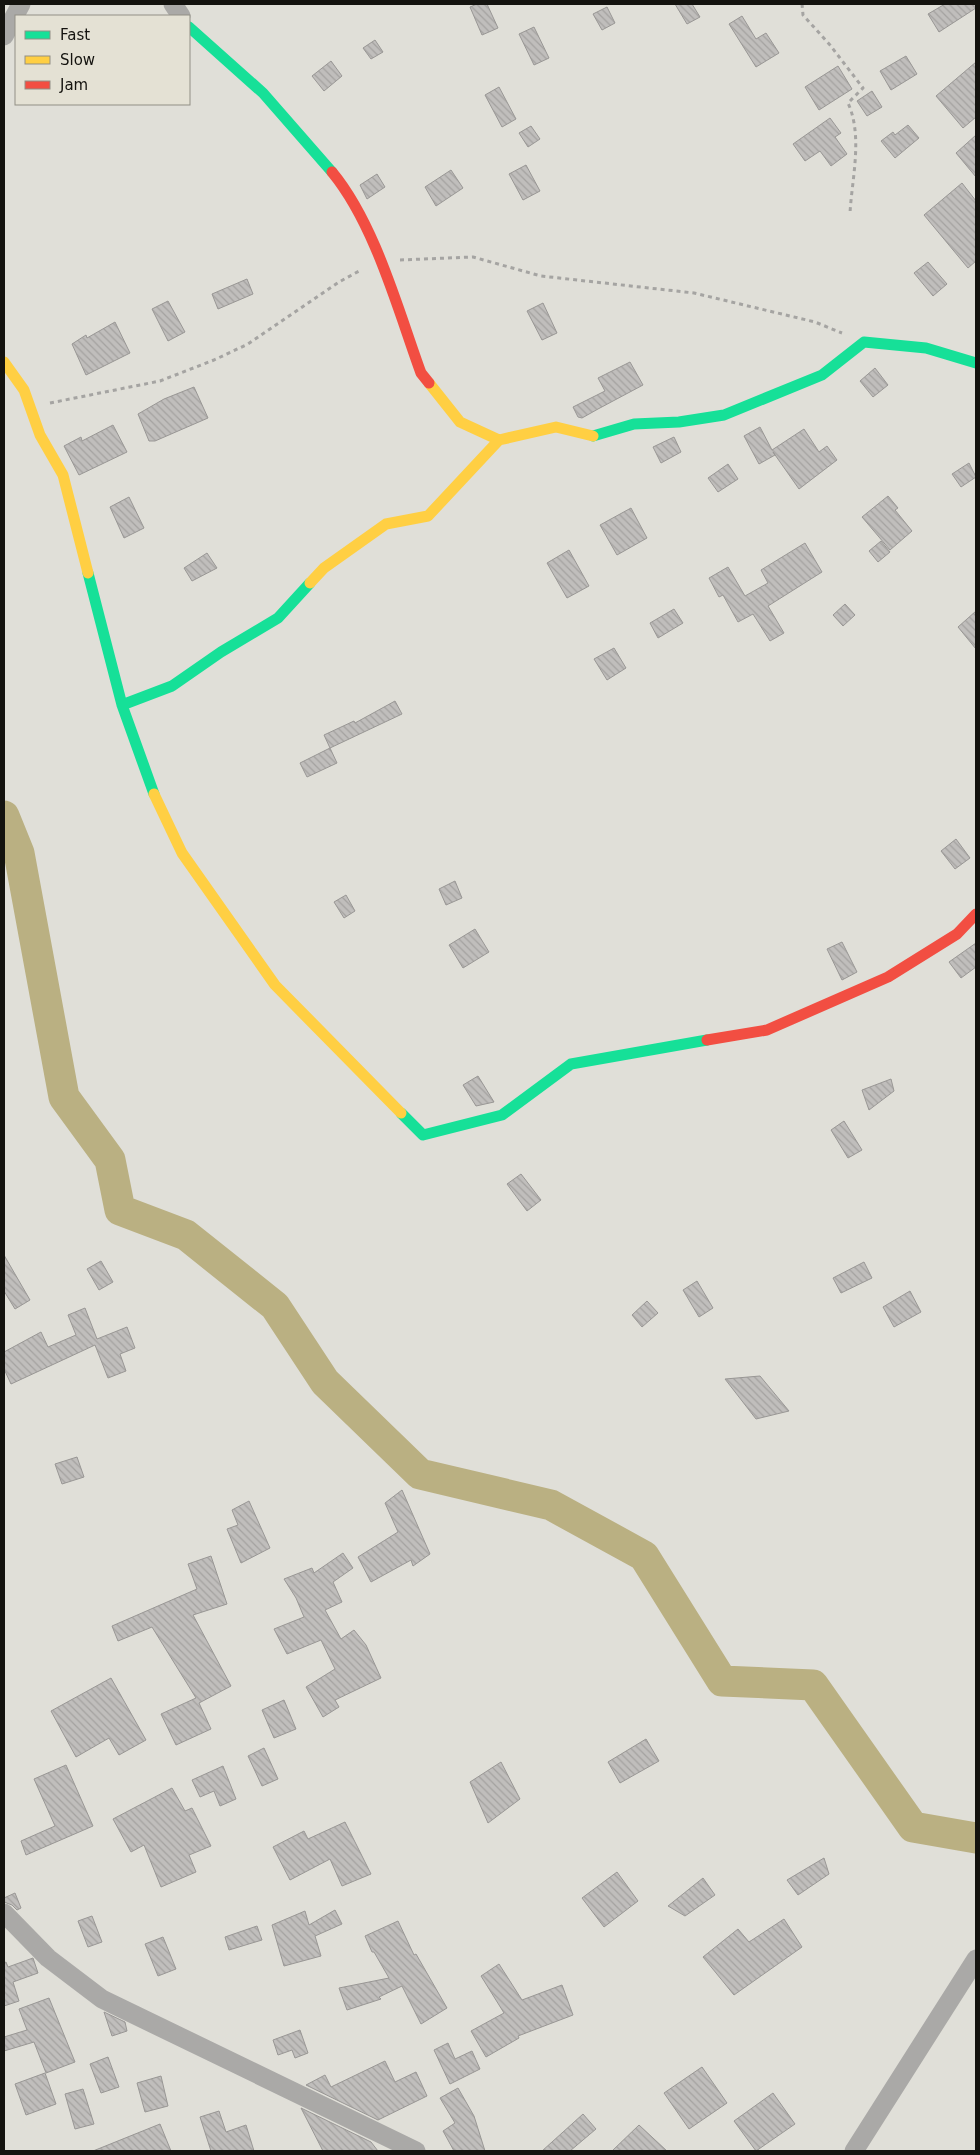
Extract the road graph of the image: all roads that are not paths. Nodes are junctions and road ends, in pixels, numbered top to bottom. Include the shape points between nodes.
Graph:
1 (172, 4) edge
2 (15, 15) edge
3 (180, 15) edge
4 (190, 28) edge
5 (4, 36) edge
6 (4, 362) edge
7 (976, 363) edge
8 (499, 440) junction
9 (122, 705) junction
10 (976, 914) edge
11 (4, 1913) edge
12 (976, 1959) edge
13 (416, 2151) edge
14 (854, 2151) edge

1 - 3 street
2 - 5 street
4 - 8 street via 263,93 343,186 380,260 421,373 460,422
6 - 9 street via 24,390 40,435 63,475
7 - 8 street via 926,348 864,342 822,374 724,415 634,424 595,436 556,427
8 - 9 street via 428,516 386,524 324,568 278,618 172,686
9 - 10 street via 149,784 182,853 275,985 423,1135 502,1115 571,1064 767,1030 888,977 957,934
11 - 13 street via 48,1958 102,1999
12 - 14 street

